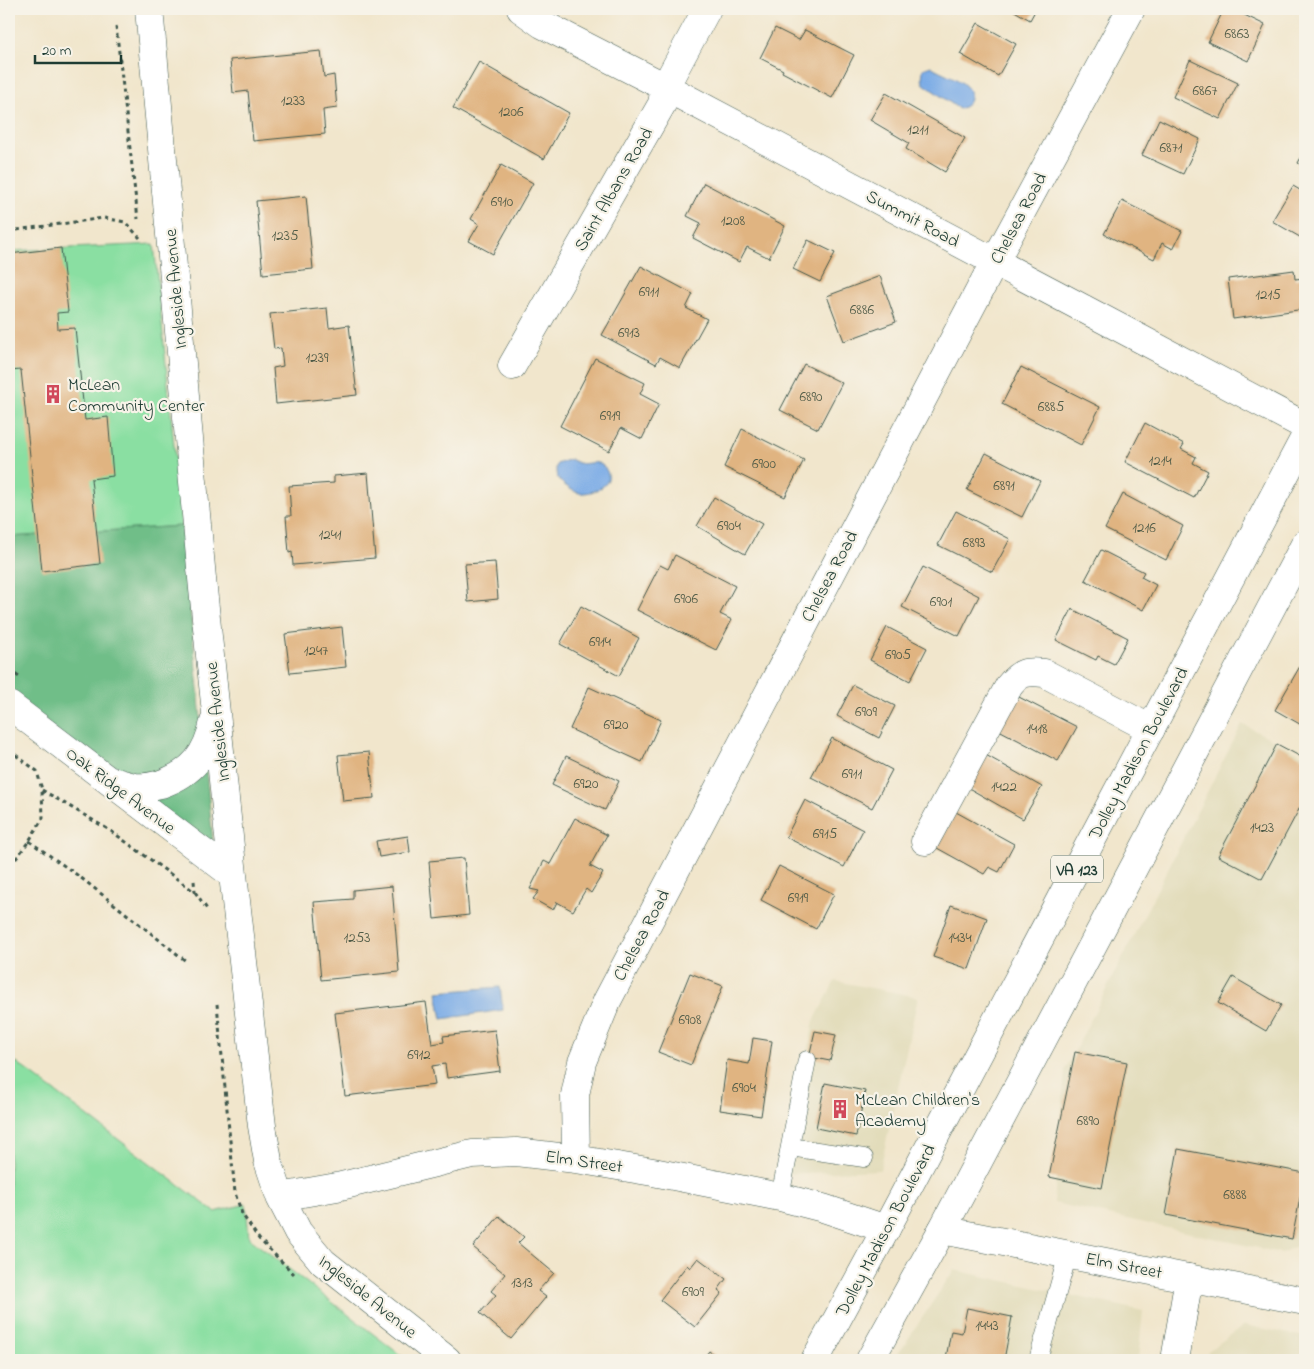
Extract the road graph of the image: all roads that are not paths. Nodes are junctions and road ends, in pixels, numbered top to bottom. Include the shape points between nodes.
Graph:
1 (149, 9) edge
2 (521, 9) edge
3 (706, 9) edge
4 (1131, 9) edge
5 (665, 87) junction
6 (995, 261) junction
7 (512, 366) dead end
8 (1305, 426) edge
9 (1305, 437) edge
10 (1305, 544) edge
11 (9, 705) edge
12 (216, 713) junction
13 (1151, 729) junction
14 (107, 780) junction
15 (925, 841) dead end
16 (232, 875) junction
17 (807, 1060) dead end
18 (790, 1147) junction
19 (864, 1158) dead end
20 (576, 1159) junction
21 (280, 1197) junction
22 (780, 1197) junction
23 (886, 1229) junction
24 (942, 1230) junction
25 (1068, 1254) junction
26 (1189, 1278) junction
27 (1305, 1301) edge
28 (447, 1360) edge
29 (815, 1360) edge
30 (870, 1360) edge
31 (1038, 1360) edge
32 (1175, 1360) edge

1 - 12 street, Ingleside Avenue
2 - 5 street, Summit Road via 542,24
3 - 5 street, Saint Albans Road
4 - 6 street, Chelsea Road
5 - 6 street, Summit Road
5 - 7 street, Saint Albans Road via 662,104
6 - 8 street, Summit Road
6 - 20 street, Chelsea Road via 606,1001 582,1062 576,1095
9 - 13 street, Dolley Madison Boulevard / VA 123
10 - 24 street, VA 123
11 - 14 street, Oak Ridge Avenue
12 - 14 street via 211,736 190,770 154,786 136,787
12 - 16 street, Ingleside Avenue
13 - 15 street via 1044,673 1030,672 1016,677
13 - 23 street, Dolley Madison Boulevard / VA 123
14 - 16 street, Oak Ridge Avenue
16 - 21 street, Ingleside Avenue via 262,1126 268,1161
17 - 18 lane
18 - 19 lane
18 - 22 lane
20 - 21 street, Elm Street via 516,1152 472,1154 337,1187
20 - 22 street, Elm Street
21 - 28 street, Ingleside Avenue via 298,1232 323,1262
22 - 23 street, Elm Street
23 - 29 street, Dolley Madison Boulevard / VA 123
24 - 25 street, Elm Street
24 - 30 street, VA 123
25 - 26 street, Elm Street
25 - 31 lane
26 - 27 street, Elm Street
26 - 32 street

